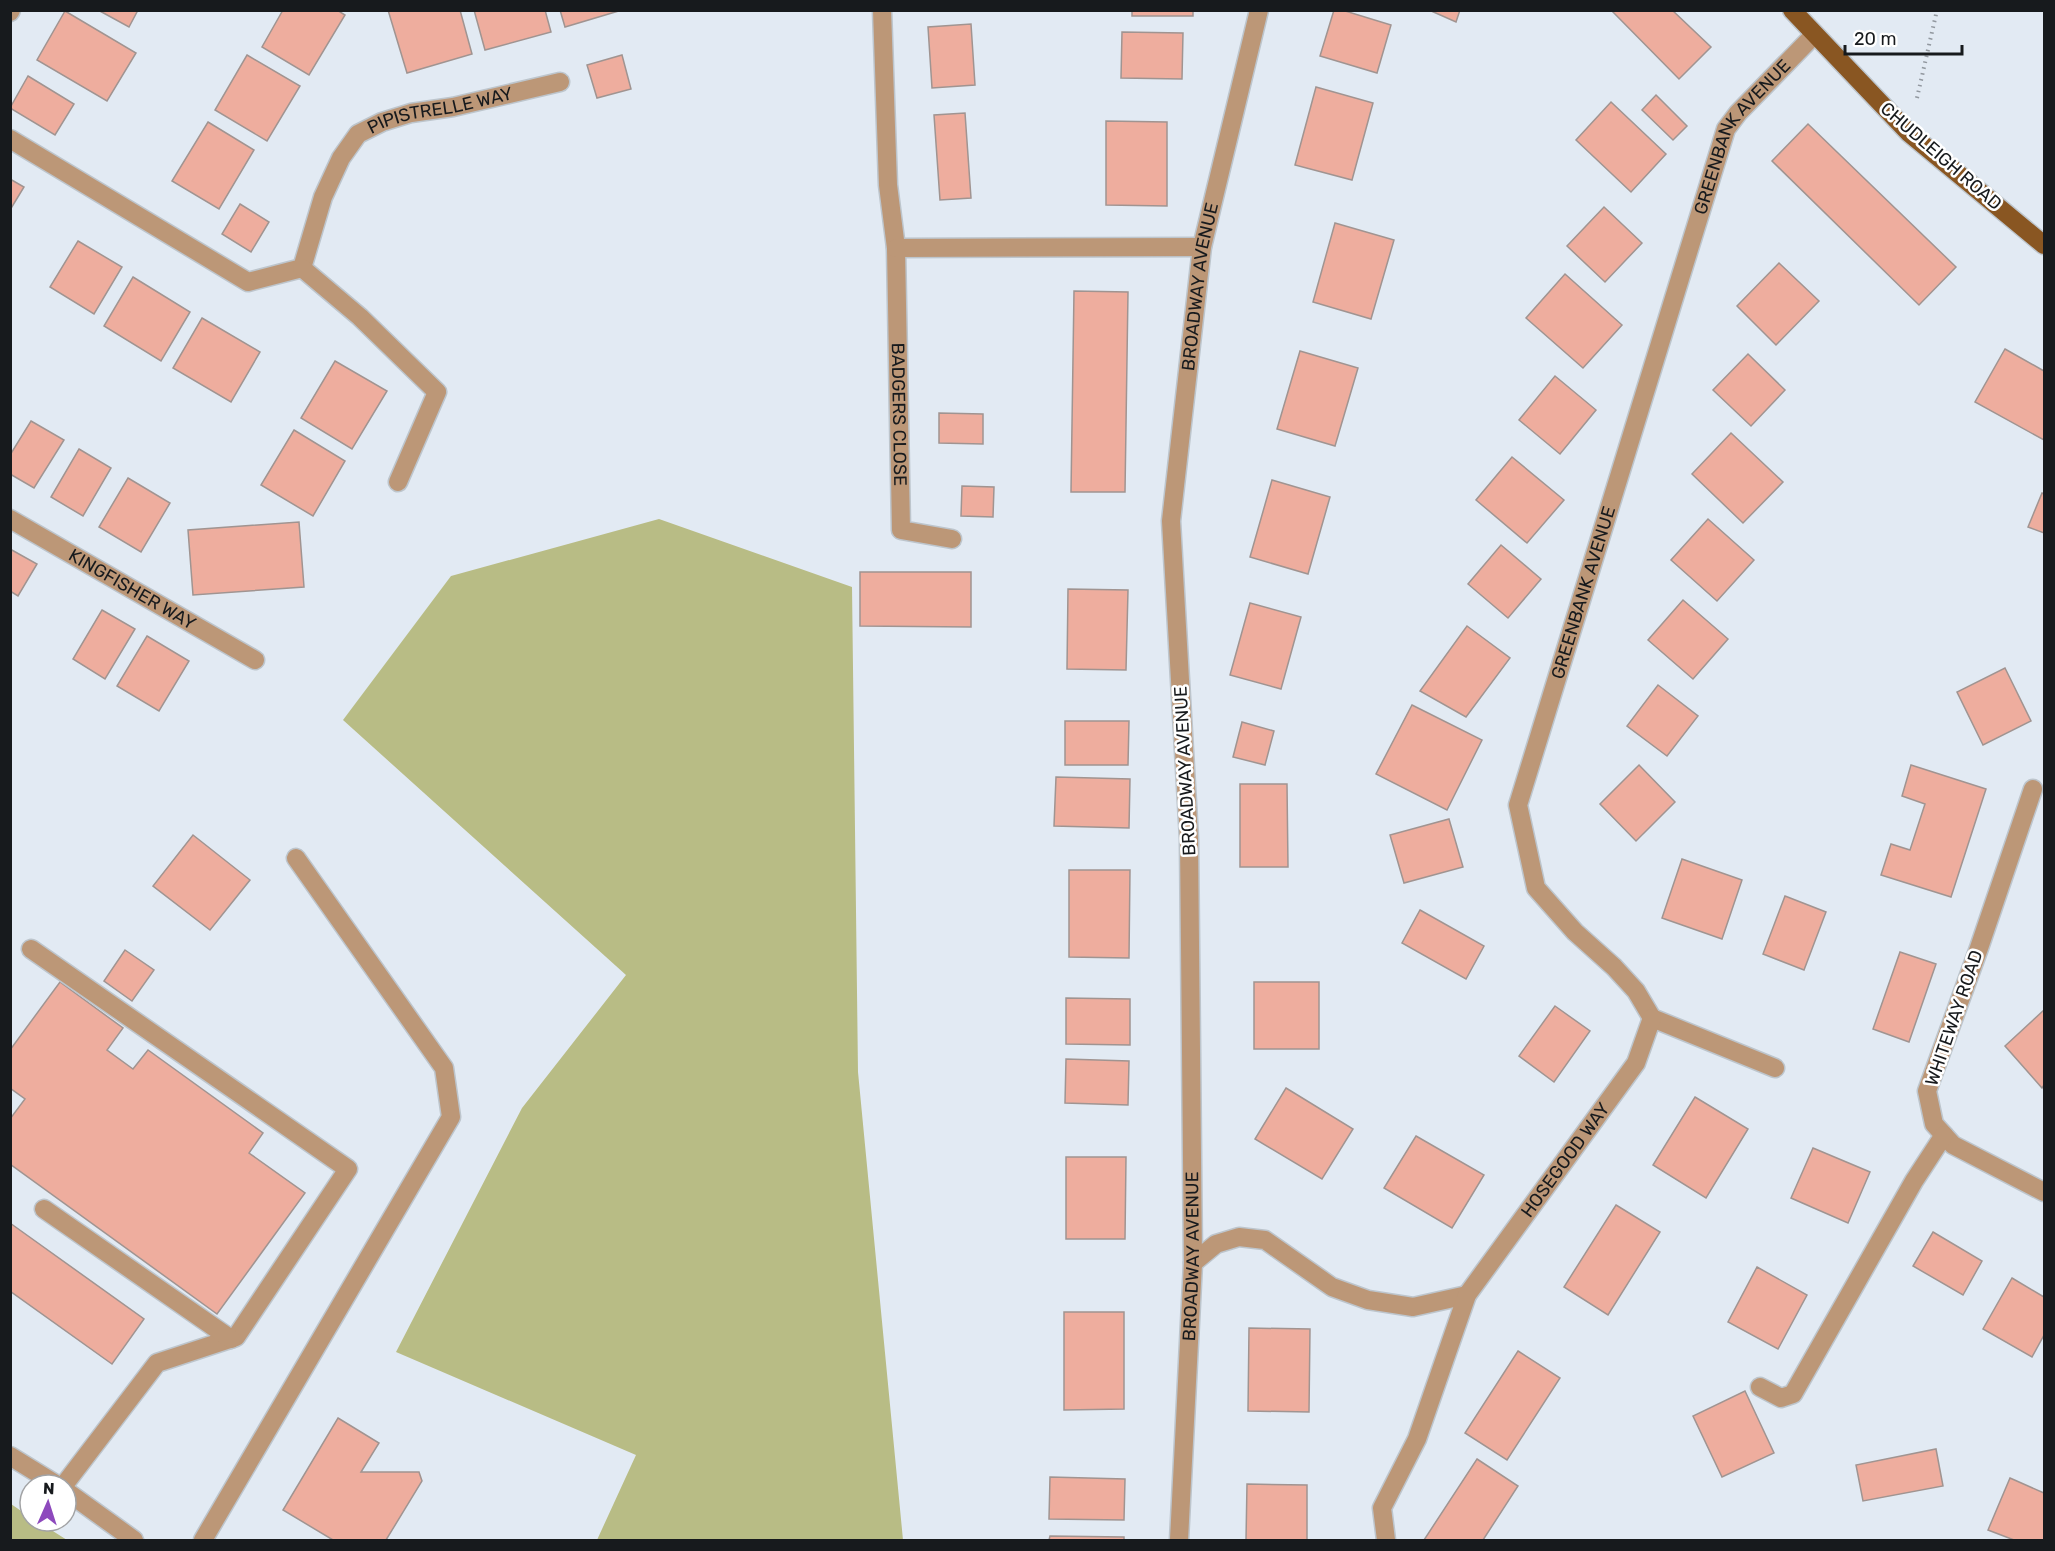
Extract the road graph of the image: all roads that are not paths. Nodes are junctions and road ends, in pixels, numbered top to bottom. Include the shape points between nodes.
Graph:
1 (882, 10) edge
2 (1259, 10) edge
3 (1792, 10) edge
4 (1814, 35) junction
5 (560, 82) dead end
6 (10, 139) edge
7 (2044, 245) edge
8 (1202, 247) junction
9 (896, 248) junction
10 (302, 268) junction
11 (398, 482) dead end
12 (10, 519) edge
13 (952, 539) dead end
14 (255, 660) dead end
15 (2033, 789) dead end
16 (296, 858) dead end
17 (31, 949) dead end
18 (1652, 1018) junction
19 (1775, 1068) dead end
20 (1944, 1134) junction
21 (2044, 1192) edge
22 (44, 1209) dead end
23 (1193, 1263) junction
24 (1467, 1294) junction
25 (231, 1339) junction
26 (1760, 1387) dead end
27 (10, 1456) edge
28 (38, 1473) edge
29 (73, 1473) edge
30 (78, 1500) edge
31 (134, 1540) edge
32 (203, 1540) edge
33 (1179, 1540) edge
34 (1386, 1540) edge

1 - 9 street, BADGERS CLOSE via 888,185
2 - 8 street, BROADWAY AVENUE
3 - 4 main road, CHUDLEIGH ROAD
4 - 7 main road, CHUDLEIGH ROAD via 1909,133
4 - 18 street, GREENBANK AVENUE via 1726,129 1518,805 1536,888 1636,991
5 - 10 street, PIPISTRELLE WAY via 411,113 358,134 341,158 323,198
6 - 10 street via 248,282
8 - 9 street
8 - 23 street, BROADWAY AVENUE via 1171,521 1189,839
9 - 13 street, BADGERS CLOSE via 901,530
10 - 11 street via 438,392
12 - 14 street, KINGFISHER WAY
15 - 20 street, WHITEWAY ROAD via 1927,1091 1934,1124
16 - 32 street via 444,1068 451,1118
17 - 25 street via 348,1169 237,1337
18 - 19 street
18 - 24 street, HOSEGOOD WAY via 1636,1063
20 - 21 street, WHITEWAY ROAD via 1953,1145
20 - 26 street via 1793,1394 1781,1398
22 - 25 street
23 - 24 street via 1216,1244 1239,1237 1265,1240 1332,1287 1368,1300 1413,1307
23 - 33 street, BROADWAY AVENUE
24 - 34 street, HOSEGOOD WAY via 1417,1439 1382,1508
25 - 29 street via 157,1363
27 - 28 street
30 - 31 street

